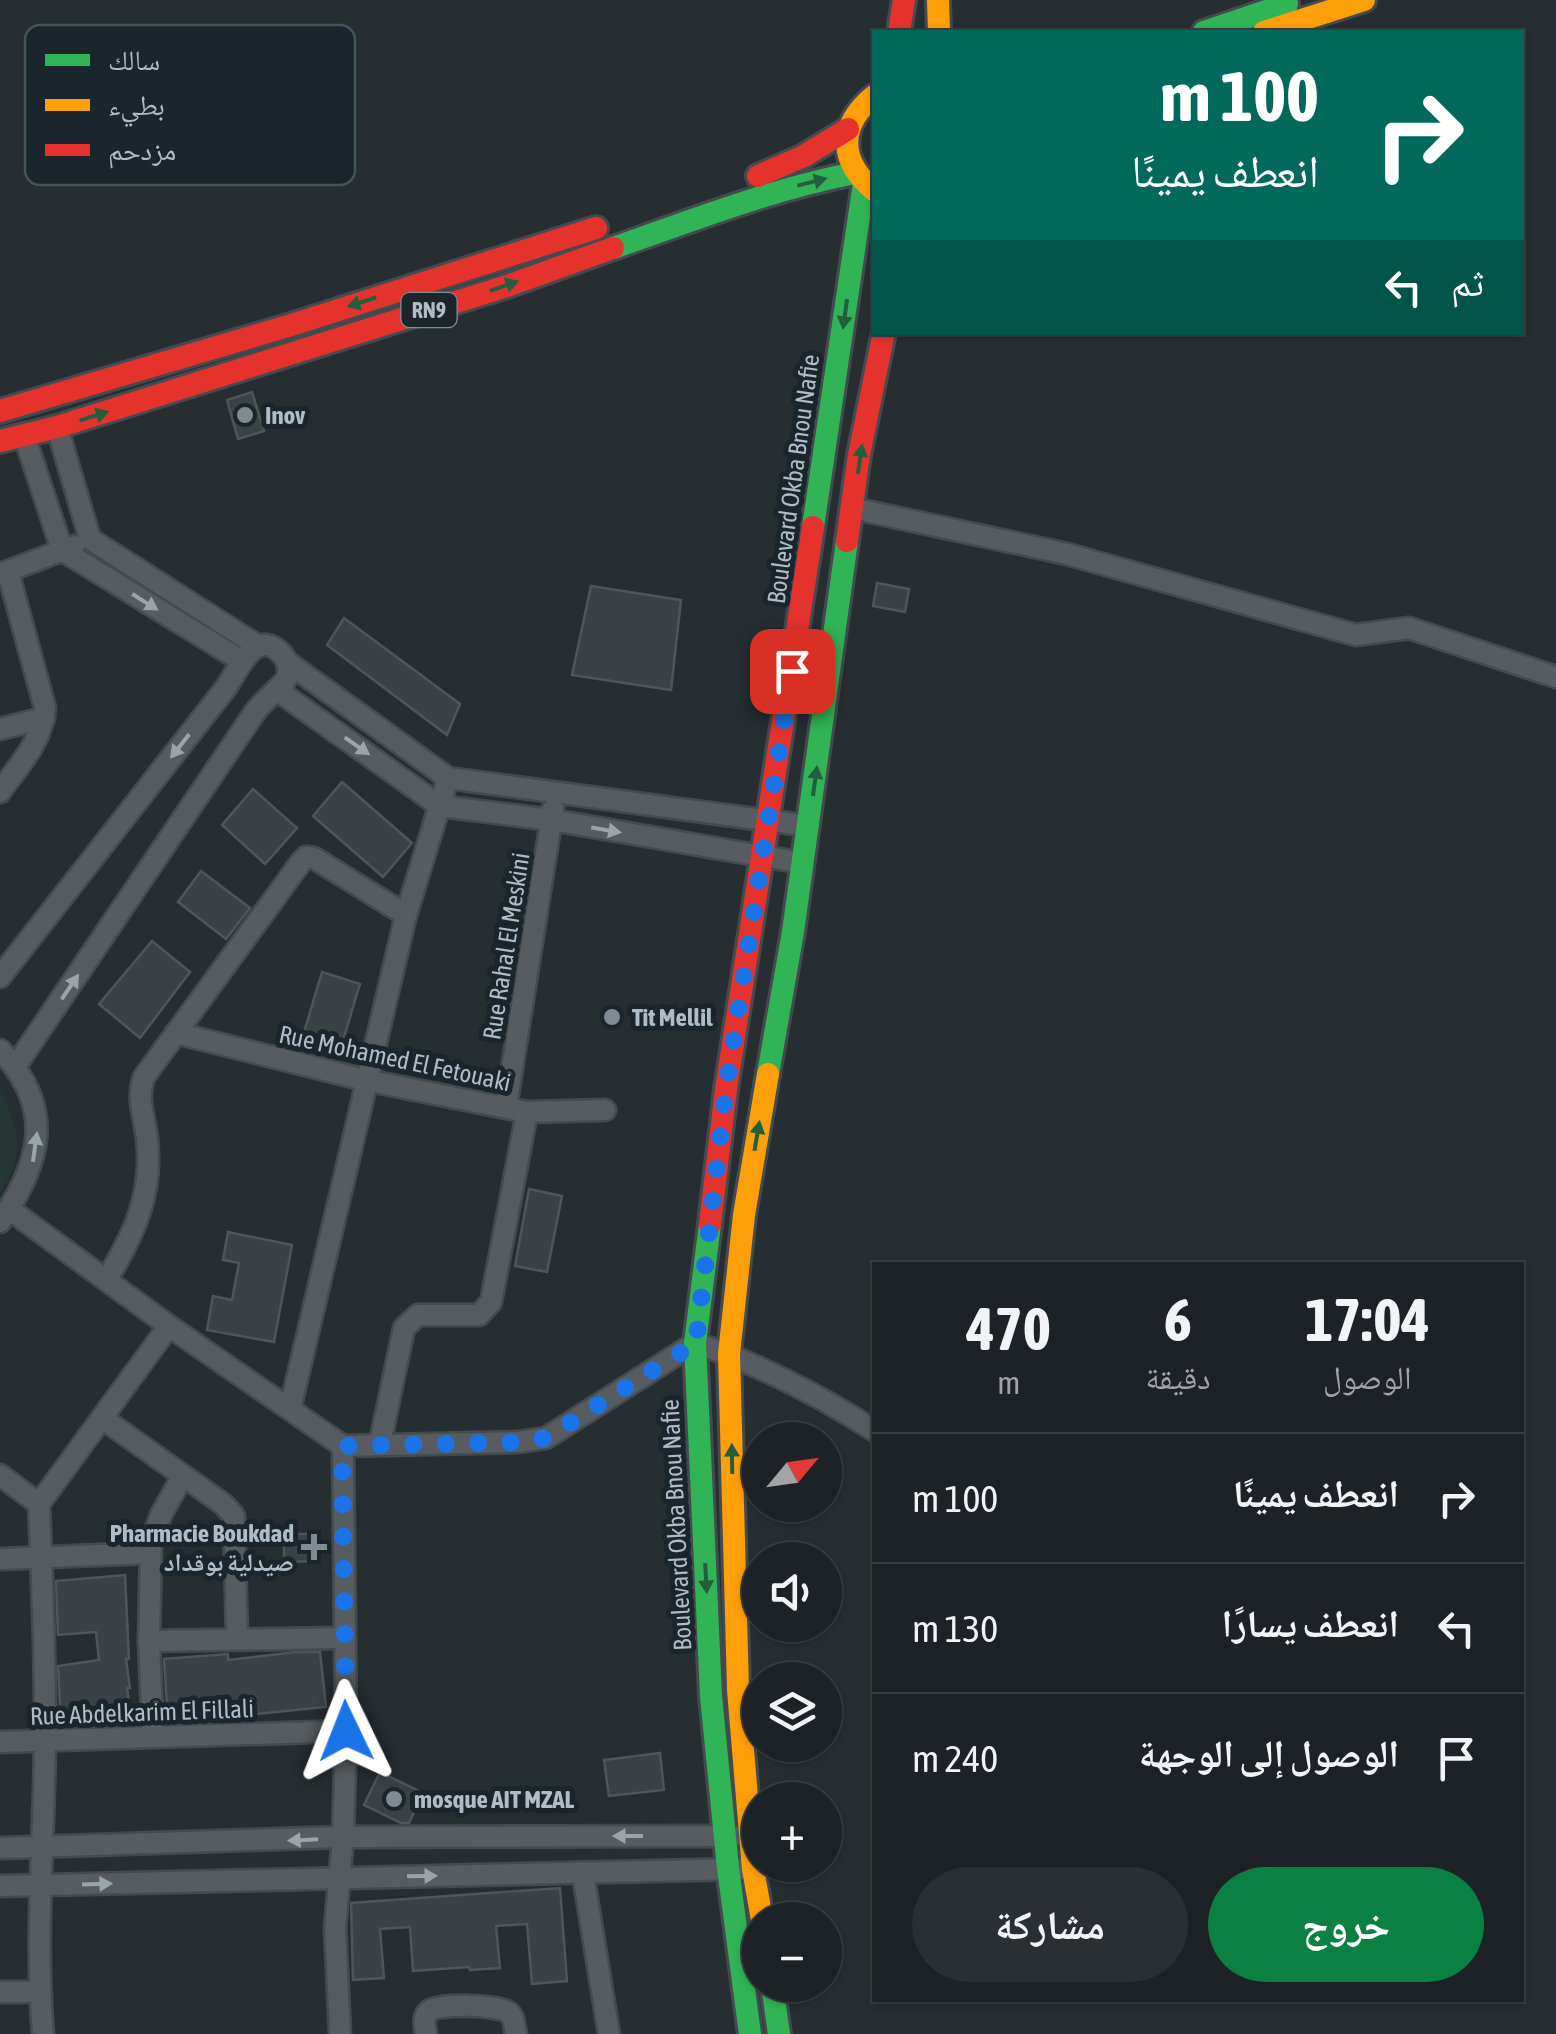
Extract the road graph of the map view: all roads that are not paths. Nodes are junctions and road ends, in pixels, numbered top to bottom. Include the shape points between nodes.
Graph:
1 (904, 0) edge
2 (938, 0) edge
3 (1299, 0) edge
4 (1364, 0) edge
5 (899, 30) edge
6 (939, 30) edge
7 (1210, 30) edge
8 (1270, 30) edge
9 (872, 98) edge
10 (848, 129) junction
11 (865, 183) edge
12 (883, 335) edge
13 (0, 411) edge
14 (57, 427) junction
15 (24, 435) junction
16 (0, 441) edge
17 (852, 508) junction
18 (90, 539) junction
19 (62, 550) junction
20 (4, 573) edge
21 (258, 646) junction
22 (287, 662) junction
23 (241, 665) junction
24 (1556, 677) edge
25 (272, 692) junction
26 (44, 718) junction
27 (0, 729) edge
28 (448, 778) junction
29 (0, 792) edge
30 (556, 792) junction
31 (440, 806) junction
32 (552, 820) junction
33 (770, 821) junction
34 (809, 826) junction
35 (763, 856) junction
36 (803, 863) junction
37 (406, 916) junction
38 (0, 976) edge
39 (176, 1033) junction
40 (0, 1050) edge
41 (15, 1067) junction
42 (365, 1080) junction
43 (516, 1109) junction
44 (605, 1110) dead end
45 (5, 1216) edge
46 (108, 1278) junction
47 (168, 1326) junction
48 (696, 1343) junction
49 (729, 1354) junction
50 (290, 1409) junction
51 (102, 1418) junction
52 (872, 1428) edge
53 (380, 1443) junction
54 (342, 1446) junction
55 (0, 1475) edge
56 (182, 1477) junction
57 (40, 1504) junction
58 (150, 1554) junction
59 (40, 1558) junction
60 (0, 1559) edge
61 (344, 1638) junction
62 (238, 1639) junction
63 (149, 1641) junction
64 (346, 1731) junction
65 (154, 1736) junction
66 (0, 1742) edge
67 (45, 1742) junction
68 (746, 1782) edge
69 (726, 1836) junction
70 (742, 1836) edge
71 (344, 1837) junction
72 (40, 1847) junction
73 (0, 1848) edge
74 (728, 1868) junction
75 (742, 1869) edge
76 (583, 1874) junction
77 (339, 1876) junction
78 (0, 1886) edge
79 (40, 1886) junction
80 (0, 1992) edge
81 (39, 1992) junction
82 (775, 2002) edge
83 (42, 2034) edge
84 (340, 2034) edge
85 (426, 2034) edge
86 (516, 2034) edge
87 (610, 2034) edge
88 (750, 2034) edge
89 (780, 2034) edge

1 - 5 main road
2 - 6 main road
3 - 7 main road
4 - 8 main road
9 - 10 main road, RN9
10 - 11 main road, Boulevard Okba Bnou Nafie via 848,157
10 -> 13 main road, RN9 via 774,171
14 -> 11 main road, RN9 via 504,287 813,181
11 -> 33 main road, Boulevard Okba Bnou Nafie
17 -> 12 main road
14 - 15 main road, RN9
14 - 18 street
15 - 16 main road, RN9
15 - 19 street
17 - 24 street via 1067,554 1356,635 1398,628 1426,632
34 -> 17 main road
18 - 19 street
18 - 21 street
19 - 20 street
19 -> 23 street
20 - 26 street via 44,698
21 - 22 street via 275,648
21 - 23 street
22 - 25 street via 287,677
22 - 28 street
23 - 25 street via 250,690
23 -> 38 street
25 -> 31 street
41 -> 25 street
26 - 27 street
26 - 29 street via 35,744
28 - 30 street
28 - 31 street
30 - 32 street, Rue Rahal El Meskini
30 - 33 street
31 - 32 street
31 - 37 street
32 -> 35 street
32 - 43 street, Rue Rahal El Meskini
33 - 34 street
33 - 35 main road, Boulevard Okba Bnou Nafie
34 - 36 main road
35 - 36 street
35 - 48 main road, Boulevard Okba Bnou Nafie via 726,1088
49 -> 36 main road via 744,1215
37 - 39 street via 306,858
37 - 42 street
39 - 42 street, Rue Mohamed El Fetouaki
39 - 46 street via 141,1084 147,1191 136,1230
40 - 41 street
45 -> 41 street via 25,1185 37,1142 33,1105
42 - 43 street, Rue Mohamed El Fetouaki
42 - 50 street
43 - 44 street, Rue Mohamed El Fetouaki
43 - 53 street, Rue Rahal El Meskini via 491,1302 479,1314 426,1314 404,1328
45 - 46 street
46 - 47 street
47 - 50 street
47 - 51 street
48 - 49 street
48 - 53 street via 546,1438
48 -> 69 main road, Boulevard Okba Bnou Nafie via 711,1696
49 - 52 street
68 -> 49 main road
50 - 54 street
51 - 56 street
51 - 57 street
53 - 54 street
54 - 61 street
55 - 57 street
56 - 58 street
56 - 62 street via 234,1516
57 - 59 street
58 - 59 street
58 - 63 street
59 - 60 street
59 - 67 street
61 - 62 street
61 - 64 street
62 - 63 street
63 - 65 street
64 - 65 street, Rue Abdelkarim El Fillali
64 - 71 street
65 - 67 street, Rue Abdelkarim El Fillali
66 - 67 street, Rue Abdelkarim El Fillali
67 - 72 street
69 - 70 street
69 -> 71 street
69 - 74 main road, Boulevard Okba Bnou Nafie
71 -> 72 street
71 - 77 street
72 - 73 street
72 - 79 street
74 - 75 street
74 - 76 street
74 - 88 main road, Boulevard Okba Bnou Nafie
77 -> 76 street
76 - 87 street
79 -> 77 street
77 - 84 street via 334,1928
78 - 79 street
79 - 81 street
80 - 81 street
81 - 83 street
82 - 89 main road
85 - 86 street via 426,2015 442,2007 507,2010

